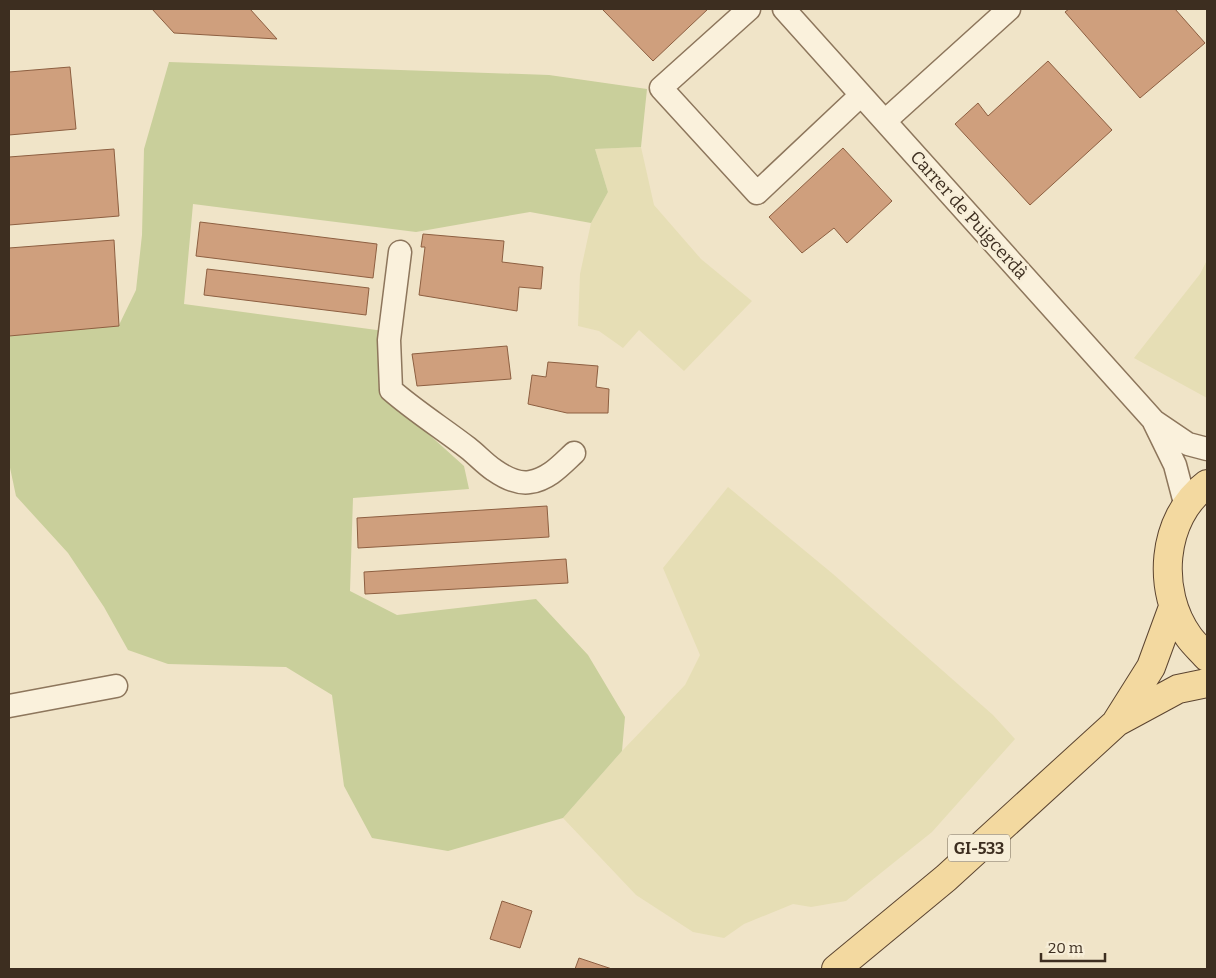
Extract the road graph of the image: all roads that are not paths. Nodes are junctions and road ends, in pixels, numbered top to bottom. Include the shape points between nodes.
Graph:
1 (749, 9) edge
2 (784, 9) edge
3 (1008, 9) edge
4 (861, 95) junction
5 (885, 122) junction
6 (400, 252) dead end
7 (1154, 421) junction
8 (1207, 450) edge
9 (574, 452) dead end
10 (1207, 484) edge
11 (1186, 507) junction
12 (1173, 608) junction
13 (1207, 657) edge
14 (1207, 683) edge
15 (116, 686) dead end
16 (9, 706) edge
17 (1116, 722) junction
18 (836, 969) edge

1 - 4 street via 661,88 757,193
2 - 4 street, Carrer de Puigcerdà
3 - 5 street
4 - 5 street, Carrer de Puigcerdà
5 - 7 street, Carrer de Puigcerdà
6 - 9 street via 389,340 391,390 494,470 512,480 529,482 543,478
7 - 8 street, Carrer de Puigcerdà via 1188,444
7 - 11 street, Carrer de Puigcerdà via 1175,465
10 - 11 main road
11 - 12 main road via 1174,530 1168,556
12 - 13 main road via 1188,637
12 - 17 main road, GI-533 via 1151,667
14 - 17 main road, GI-533 via 1178,689
15 - 16 street
17 - 18 main road, GI-533 via 946,878

